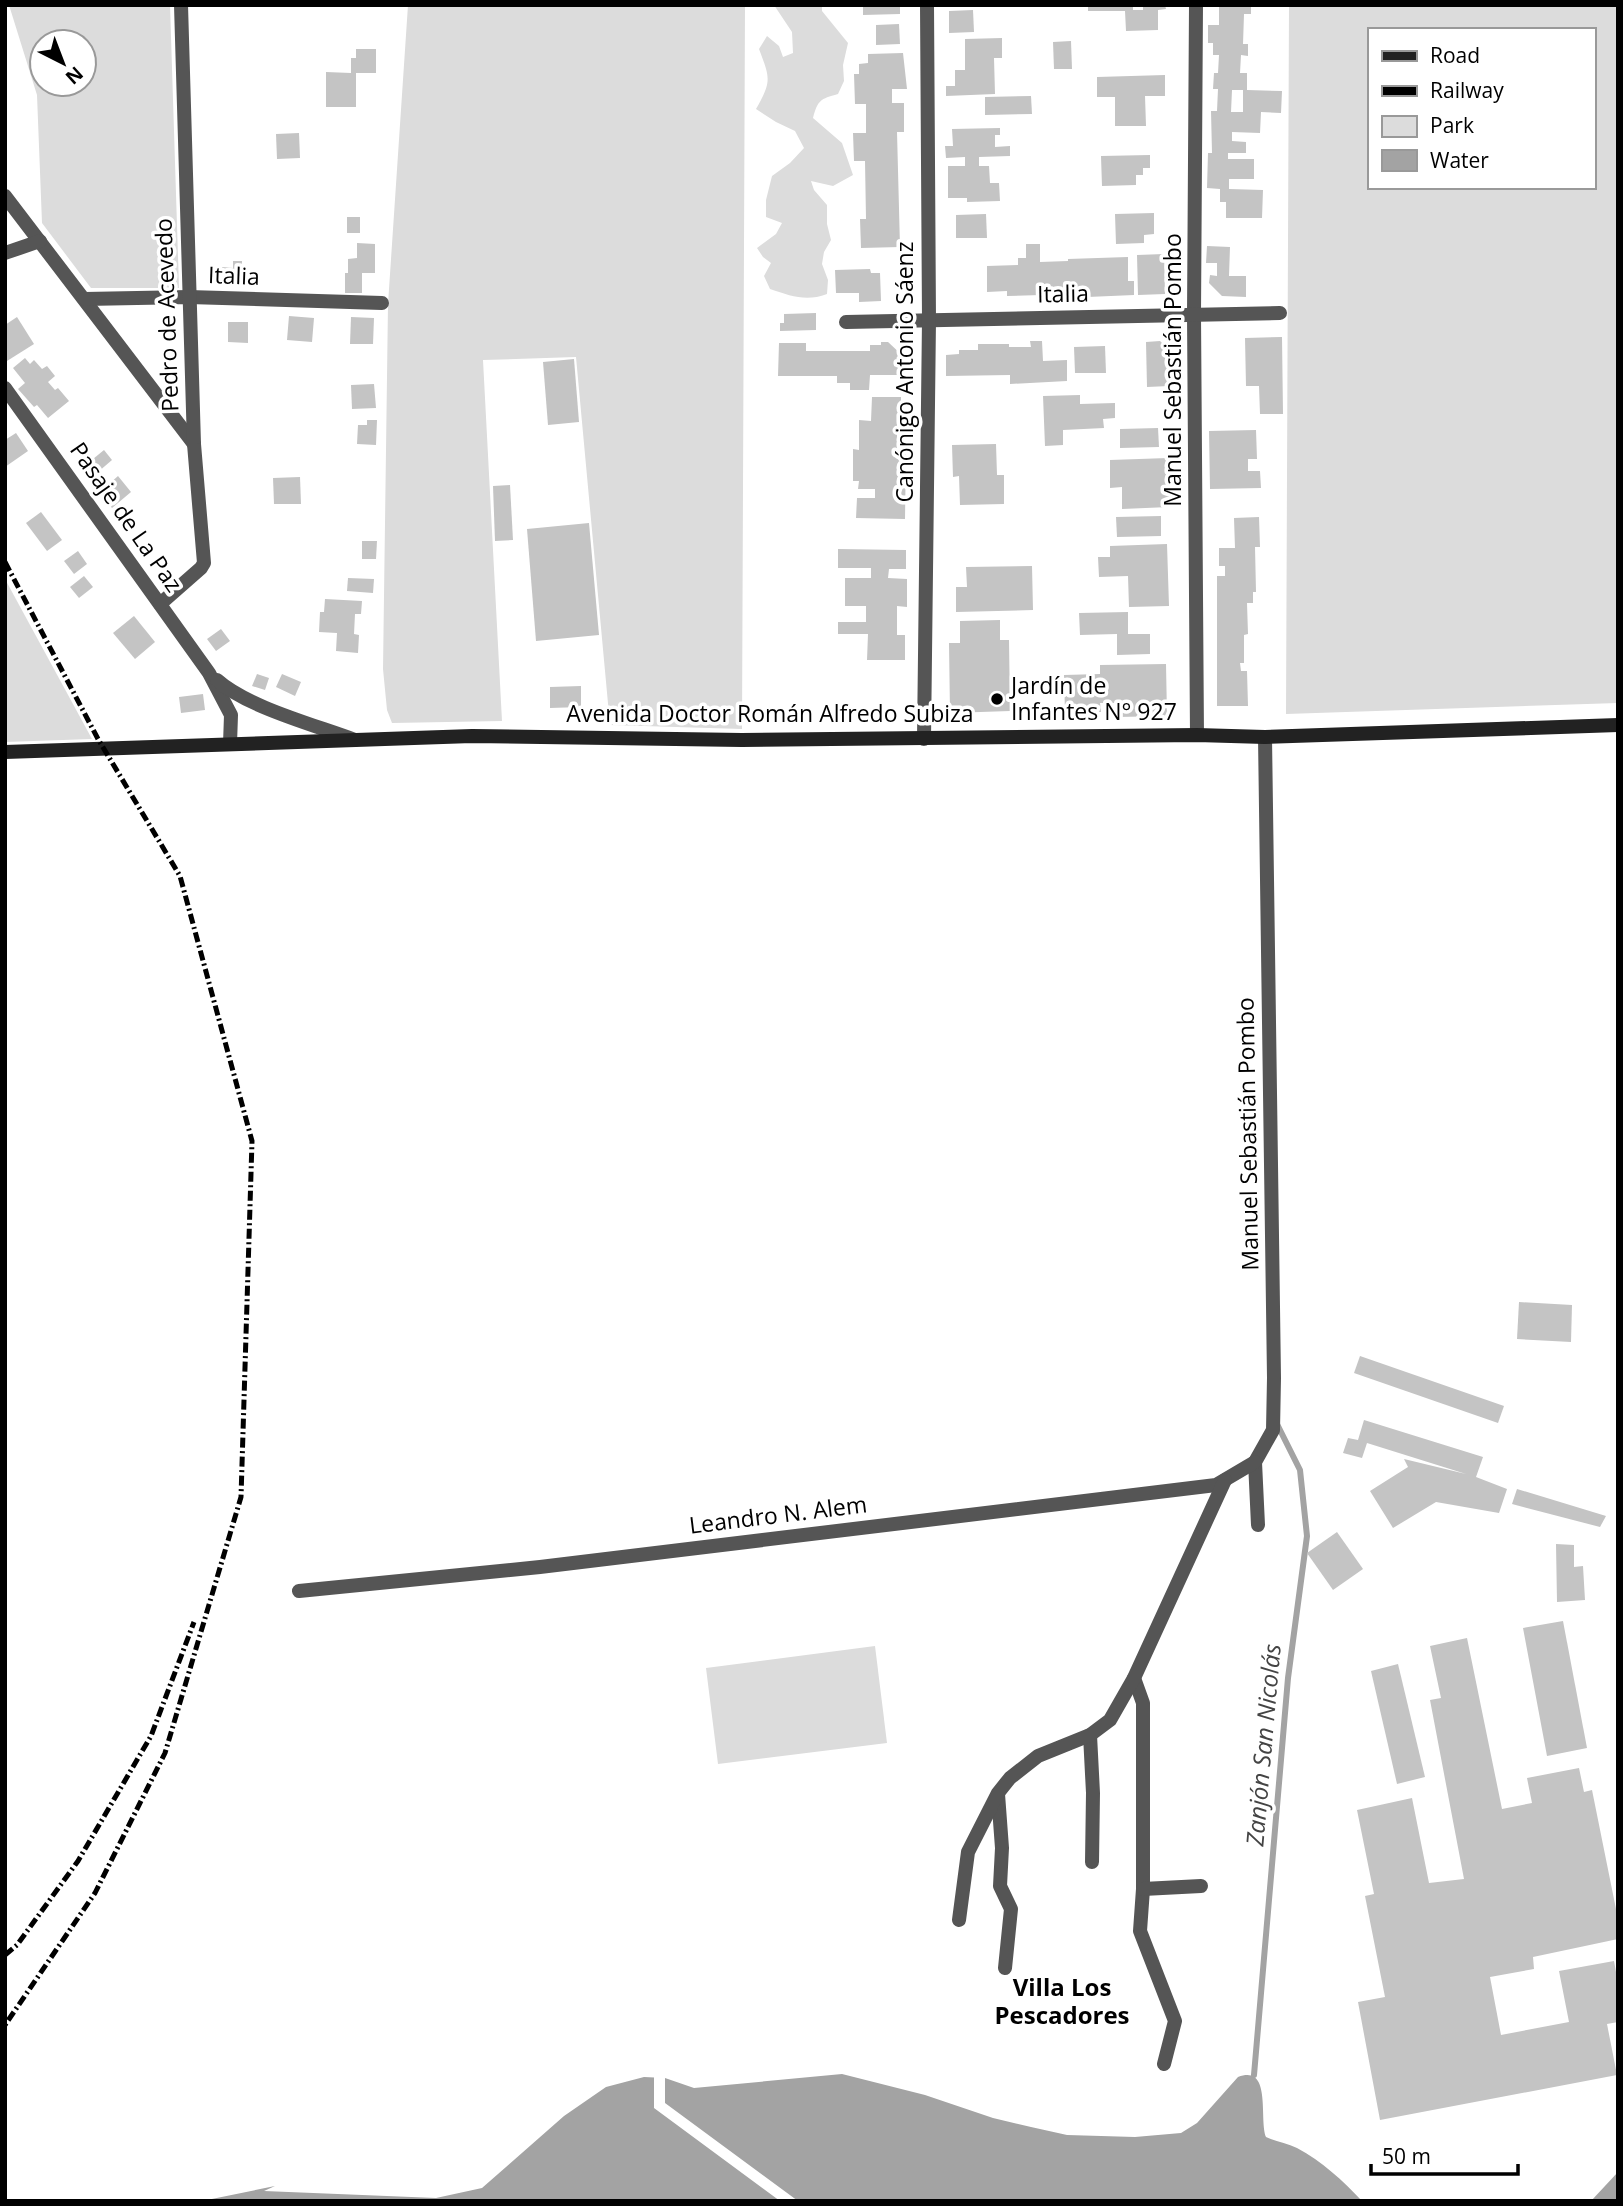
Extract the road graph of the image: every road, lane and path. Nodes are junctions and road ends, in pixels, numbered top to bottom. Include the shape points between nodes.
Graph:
1 (181, 5) edge
2 (927, 5) edge
3 (1196, 5) edge
4 (5, 196) edge
5 (40, 241) junction
6 (5, 253) edge
7 (189, 297) junction
8 (85, 299) junction
9 (382, 303) dead end
10 (1280, 313) dead end
11 (1194, 315) junction
12 (929, 320) junction
13 (846, 322) dead end
14 (5, 387) edge
15 (194, 443) junction
16 (160, 604) junction
17 (209, 673) junction
18 (1618, 725) edge
19 (1198, 735) junction
20 (1265, 737) junction
21 (924, 739) junction
22 (356, 740) junction
23 (230, 744) junction
24 (5, 752) edge
25 (1255, 1462) junction
26 (1226, 1480) junction
27 (1258, 1525) dead end
28 (299, 1591) dead end
29 (1134, 1678) junction
30 (1090, 1735) junction
31 (998, 1793) junction
32 (1092, 1863) dead end
33 (1201, 1886) dead end
34 (1143, 1888) junction
35 (959, 1920) dead end
36 (1005, 1968) dead end
37 (1164, 2064) dead end

1 - 7 street, Pedro de Acevedo
2 - 12 street, Canónigo Antonio Sáenz
3 - 11 street, Manuel Sebastián Pombo
4 - 5 street
5 - 6 street
5 - 8 street
7 - 8 street, Italia
7 - 9 street, Italia
7 - 15 street, Pedro de Acevedo
8 - 15 street
10 - 11 street, Italia
11 - 12 street, Italia
11 - 19 street, Manuel Sebastián Pombo
12 - 13 street, Italia
12 - 21 street, Canónigo Antonio Sáenz
14 - 16 street, Pasaje de La Paz
15 - 16 street, Pedro de Acevedo via 204,563
16 - 17 street, Pasaje de La Paz
17 - 22 street, Pasaje de La Paz via 240,695
17 - 23 street, Pasaje de La Paz via 230,715
18 - 20 main road, Avenida Doctor Román Alfredo Subiza
19 - 20 main road, Avenida Doctor Román Alfredo Subiza
19 - 21 main road, Avenida Doctor Román Alfredo Subiza
20 - 25 street, Manuel Sebastián Pombo via 1274,1378 1273,1430
21 - 22 main road, Avenida Doctor Román Alfredo Subiza via 472,736
22 - 23 main road, Avenida Doctor Román Alfredo Subiza
23 - 24 main road, Avenida Doctor Román Alfredo Subiza
25 - 26 street, Leandro N. Alem
25 - 27 street
26 - 28 street, Leandro N. Alem via 1216,1485 554,1565
26 - 29 street
29 - 30 street via 1110,1720
29 - 34 street via 1143,1703
30 - 31 street via 1038,1756
30 - 32 street
31 - 35 street via 968,1852
31 - 36 street via 1000,1886 1011,1909
33 - 34 street
34 - 37 street via 1140,1931 1175,2021

